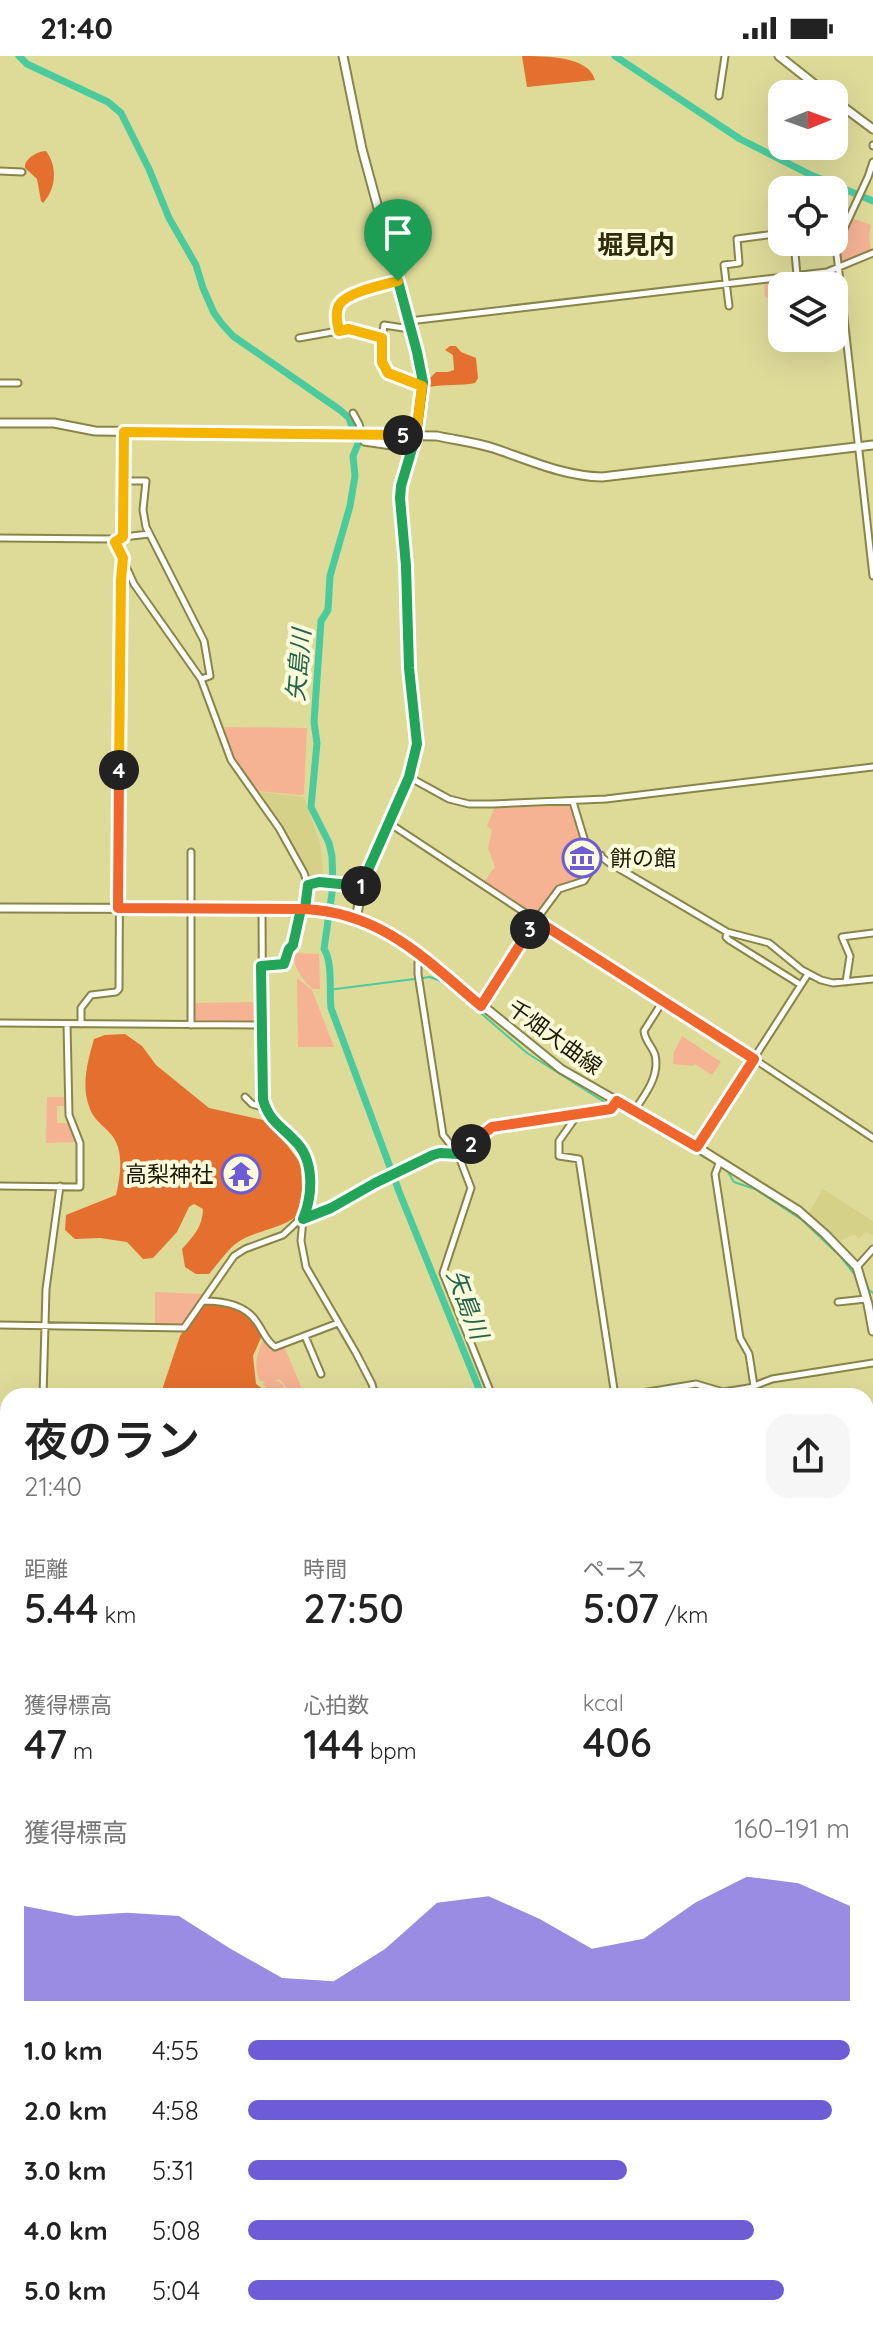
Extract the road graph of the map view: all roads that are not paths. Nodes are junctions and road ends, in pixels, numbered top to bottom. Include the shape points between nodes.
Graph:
1 (343, 56) edge
2 (725, 56) edge
3 (779, 56) edge
4 (809, 80) edge
5 (719, 96) dead end
6 (848, 110) edge
7 (873, 129) edge
8 (873, 162) edge
9 (0, 171) edge
10 (22, 172) dead end
11 (768, 235) edge
12 (873, 253) edge
13 (837, 268) junction
14 (827, 272) edge
15 (768, 279) edge
16 (398, 281) junction
17 (726, 284) junction
18 (729, 306) dead end
19 (409, 325) junction
20 (339, 331) junction
21 (299, 338) dead end
22 (382, 338) junction
23 (0, 383) edge
24 (18, 383) dead end
25 (422, 386) junction
26 (353, 413) dead end
27 (0, 423) edge
28 (124, 432) junction
29 (362, 434) junction
30 (416, 435) junction
31 (873, 445) edge
32 (858, 446) junction
33 (412, 449) junction
34 (123, 481) junction
35 (149, 534) junction
36 (123, 537) junction
37 (0, 538) edge
38 (115, 542) junction
39 (123, 558) junction
40 (873, 576) edge
41 (201, 679) junction
42 (873, 767) edge
43 (409, 777) junction
44 (572, 802) junction
45 (389, 823) junction
46 (191, 852) dead end
47 (601, 855) junction
48 (308, 885) junction
49 (362, 886) junction
50 (0, 908) edge
51 (118, 908) junction
52 (191, 909) junction
53 (303, 909) junction
54 (262, 910) junction
55 (356, 918) junction
56 (536, 920) junction
57 (727, 932) junction
58 (873, 933) edge
59 (423, 957) junction
60 (261, 966) junction
61 (808, 974) junction
62 (873, 979) edge
63 (846, 982) junction
64 (801, 985) junction
65 (663, 1001) junction
66 (481, 1006) junction
67 (0, 1023) edge
68 (67, 1024) junction
69 (81, 1024) junction
70 (191, 1025) junction
71 (261, 1025) junction
72 (754, 1059) junction
73 (245, 1097) dead end
74 (617, 1101) junction
75 (266, 1108) junction
76 (634, 1111) junction
77 (578, 1114) junction
78 (873, 1138) edge
79 (697, 1147) junction
80 (458, 1154) junction
81 (720, 1161) junction
82 (0, 1186) edge
83 (60, 1186) junction
84 (303, 1219) junction
85 (873, 1249) edge
86 (857, 1267) junction
87 (869, 1295) edge
88 (203, 1301) junction
89 (838, 1302) dead end
90 (338, 1323) junction
91 (0, 1325) edge
92 (45, 1327) junction
93 (873, 1331) edge
94 (305, 1336) junction
95 (873, 1363) edge
96 (321, 1374) dead end
97 (751, 1387) junction
98 (43, 1388) edge
99 (373, 1388) edge
100 (489, 1388) edge
101 (614, 1388) edge
102 (672, 1388) edge
103 (710, 1388) edge
104 (745, 1388) edge

1 - 16 main road
2 - 5 street
3 - 4 main road
6 - 7 main road
8 - 13 street via 836,246
9 - 10 street
11 - 17 street via 737,239 739,263 724,265
12 - 13 street
13 - 14 street
13 - 32 street
15 - 17 street
16 - 19 main road
16 - 20 street via 340,304
17 - 18 street
17 - 19 street
19 - 22 street via 384,325
19 - 25 main road
20 - 21 street
20 - 22 street
22 - 25 street via 382,362 388,373
23 - 24 street
25 - 30 main road
26 - 29 street
27 - 28 main road
28 - 29 main road
28 - 34 street
29 - 30 main road
29 - 33 street via 364,442
30 - 32 main road via 490,447 569,474 602,477
30 - 33 main road
31 - 32 main road
32 - 40 street
33 - 43 main road via 400,498 417,744
34 - 35 street via 146,481 144,518
34 - 36 street
35 - 36 street
35 - 41 street via 204,641 210,676
36 - 38 street
37 - 38 street
38 - 39 street
39 - 41 street via 144,600
39 - 51 street
41 - 48 street via 231,760 279,828
42 - 44 street
43 - 44 street via 469,804
43 - 45 main road
44 - 47 street via 586,845
45 - 49 main road
45 - 56 street
46 - 52 street
47 - 56 street via 584,881 559,889
47 - 57 street
48 - 49 street
48 - 53 street
49 - 55 main road
50 - 51 main road, 千畑大曲線
51 - 52 main road, 千畑大曲線
51 - 69 street via 119,989 91,995 81,1008
52 - 54 main road, 千畑大曲線
52 - 70 street
53 - 54 main road, 千畑大曲線
53 - 55 main road, 千畑大曲線
53 - 60 street via 284,964
54 - 60 street
55 - 59 main road, 千畑大曲線
56 - 65 street
56 - 66 street
57 - 61 street via 769,943
57 - 64 street via 729,940
58 - 63 street via 842,937 850,956
59 - 66 main road, 千畑大曲線
59 - 80 street via 419,977 443,1135
60 - 71 street
61 - 63 street
61 - 64 street
62 - 63 street
64 - 72 street
65 - 72 street
65 - 76 street via 644,1031 655,1070
66 - 74 main road, 千畑大曲線 via 561,1069
67 - 68 street
68 - 69 street
68 - 83 street via 69,1115 80,1143 80,1187
69 - 70 street
70 - 71 street
71 - 75 street
72 - 78 street
72 - 79 street
73 - 75 street
74 - 76 main road, 千畑大曲線
74 - 77 street via 611,1109
75 - 84 street via 305,1157 311,1197
76 - 79 main road, 千畑大曲線
77 - 80 street via 492,1127
77 - 101 street via 559,1141 559,1156 579,1159
79 - 81 main road, 千畑大曲線
80 - 84 street via 436,1154
80 - 100 street via 471,1191 443,1273
81 - 86 main road, 千畑大曲線 via 799,1211
81 - 97 street via 715,1174
82 - 83 street
83 - 92 street
84 - 88 street via 283,1235 234,1256
84 - 90 street via 306,1267
85 - 86 street
86 - 87 main road, 千畑大曲線
87 - 89 street
87 - 93 main road, 千畑大曲線
88 - 92 street via 184,1328
88 - 94 street via 243,1309 275,1347
90 - 94 street
90 - 99 street
91 - 92 street
92 - 98 street
94 - 96 street
95 - 97 street
97 - 104 street
102 - 103 street

